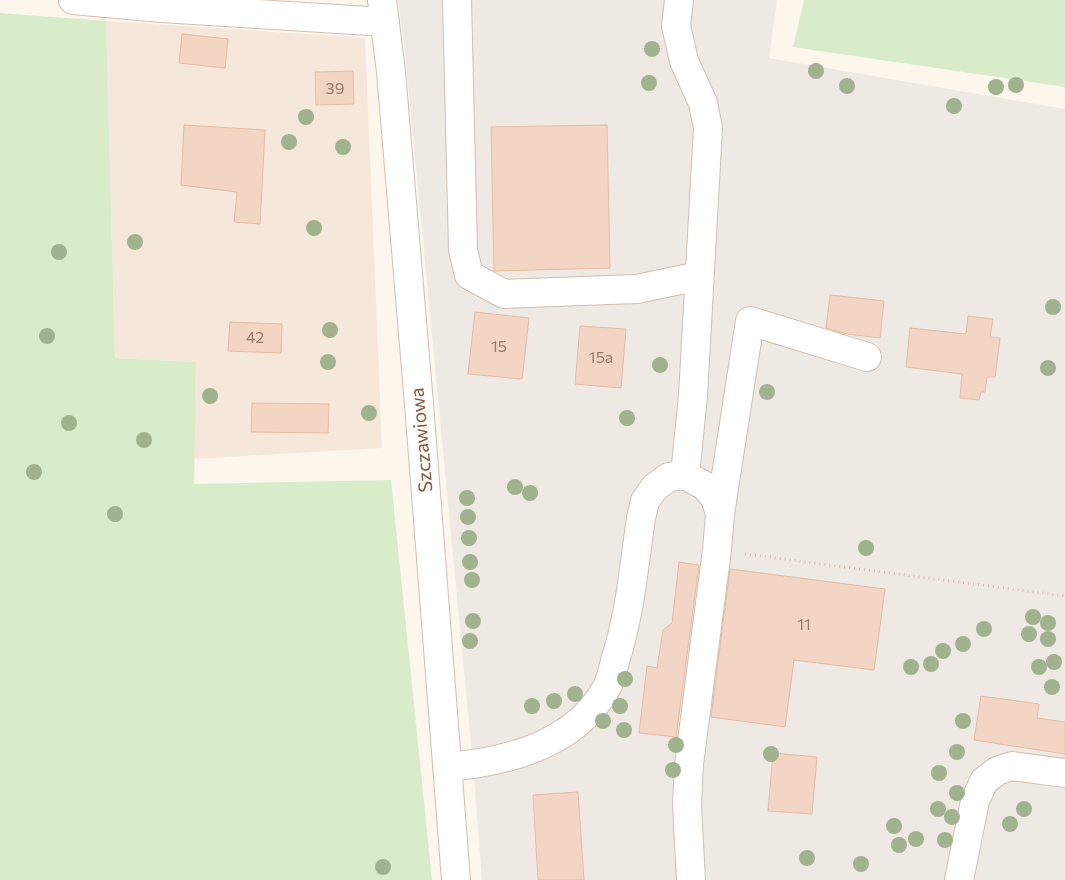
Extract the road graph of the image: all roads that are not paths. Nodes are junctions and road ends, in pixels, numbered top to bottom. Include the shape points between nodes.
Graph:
1 (73, 0) edge
2 (263, 0) edge
3 (457, 0) edge
4 (679, 0) edge
5 (384, 11) edge
6 (293, 16) junction
7 (699, 276) junction
8 (867, 357) dead end
9 (686, 475) junction
10 (720, 514) junction
11 (447, 767) junction
12 (1065, 773) edge
13 (456, 880) edge
14 (691, 880) edge
15 (959, 880) edge

1 - 6 street
2 - 6 street
3 - 7 street via 463,250 469,275 504,294 637,289
4 - 7 street via 676,26 684,61 703,103 708,128
5 - 6 street
5 - 11 street, Szczawiowa
7 - 9 street
8 - 10 street via 750,321
9 - 10 street via 705,486 715,498
9 - 11 street via 670,477 645,501 624,633 608,686 595,705 570,729 535,748 503,759
10 - 14 street via 689,764 687,806
11 - 13 street, Szczawiowa
12 - 15 street via 1012,766 997,771 984,781 975,801

